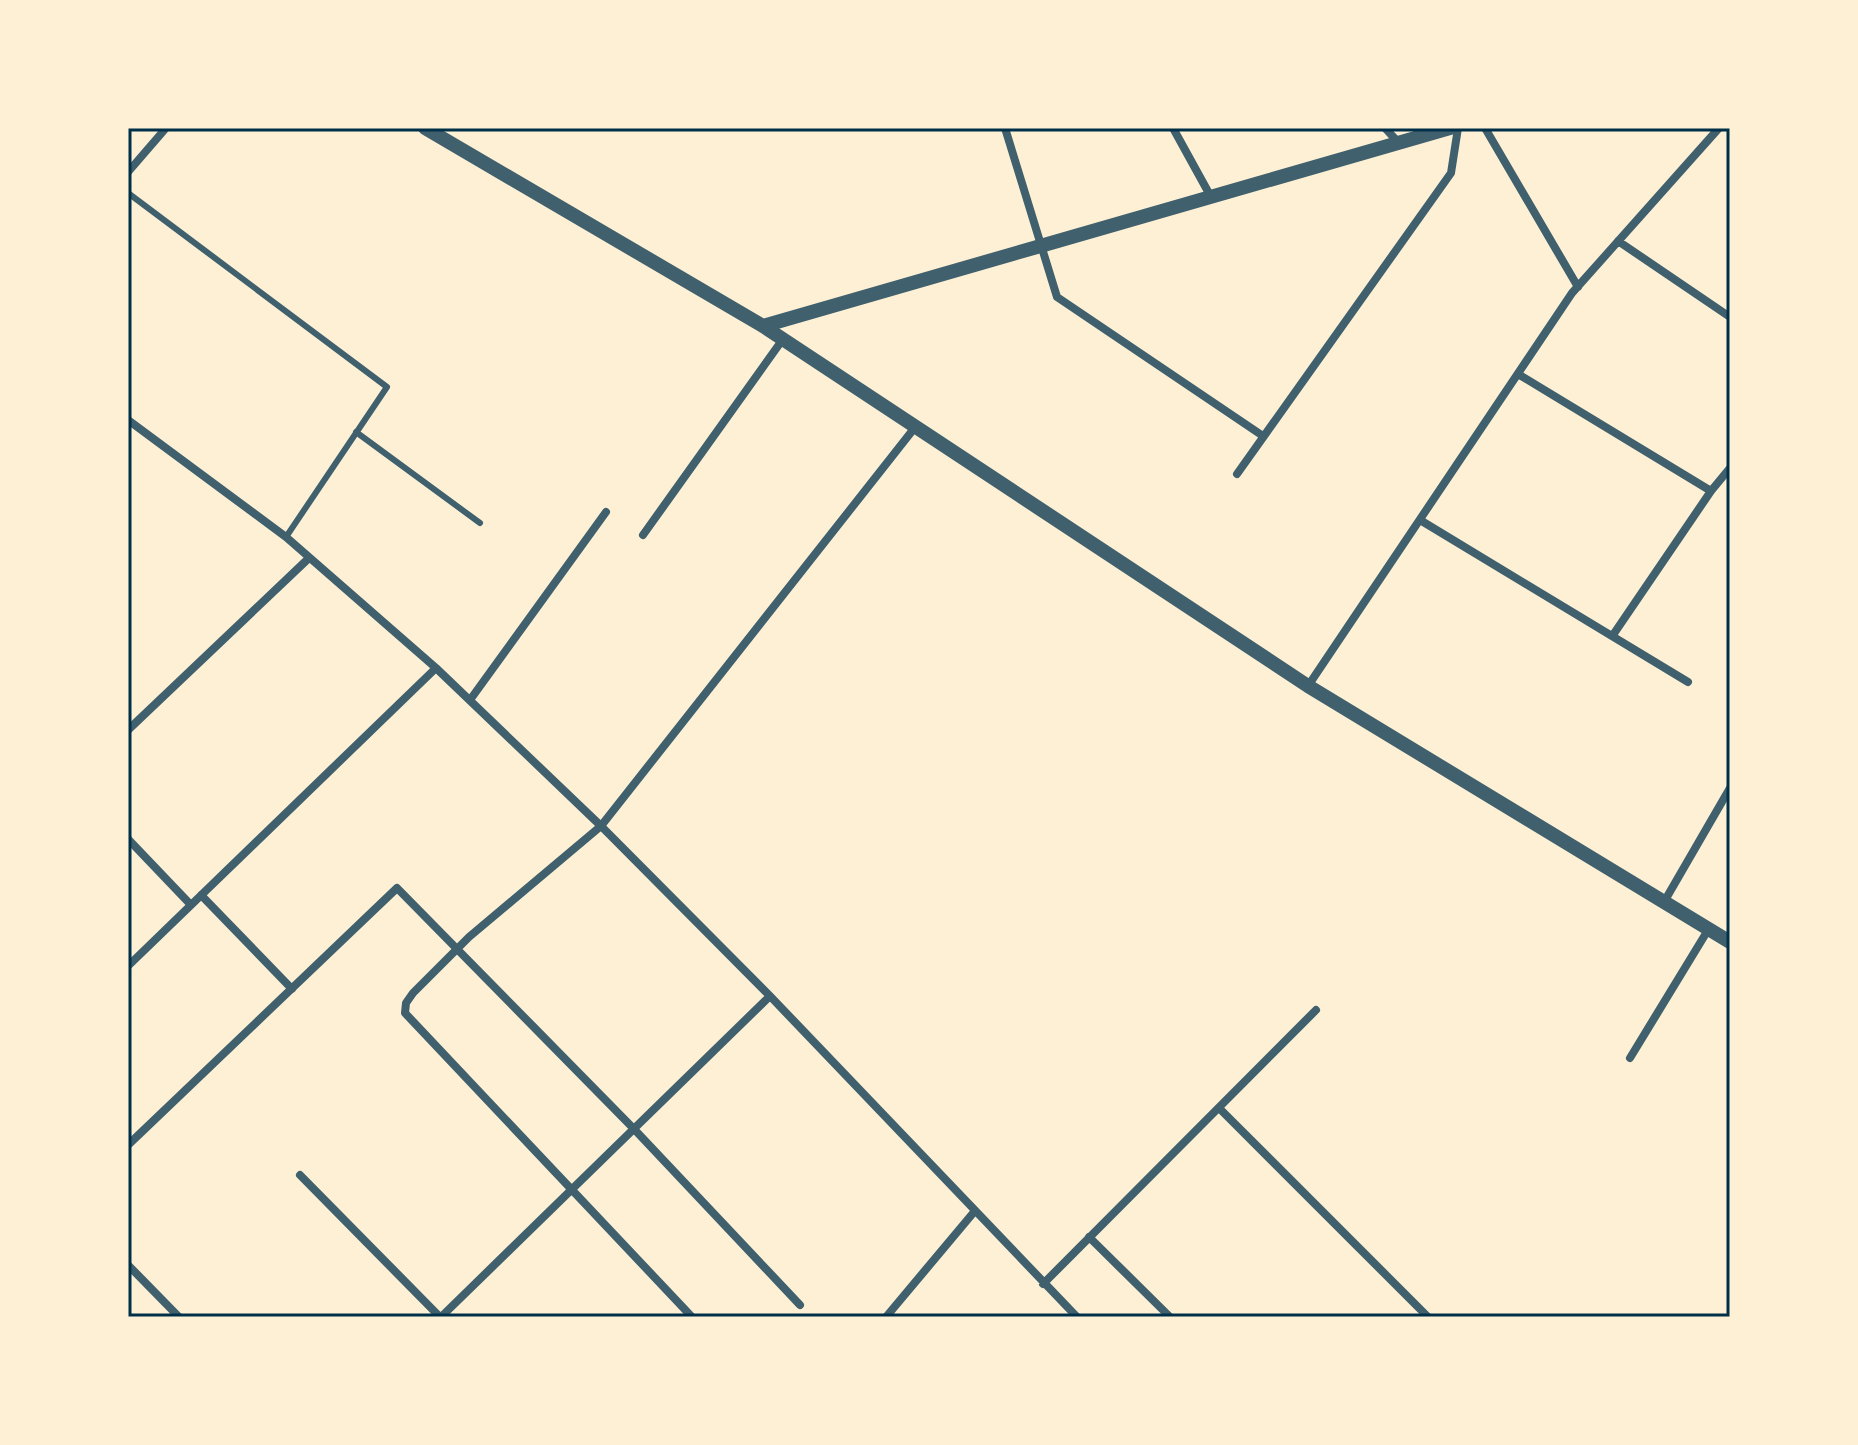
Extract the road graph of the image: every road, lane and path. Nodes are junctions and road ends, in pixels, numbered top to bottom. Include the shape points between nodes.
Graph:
1 (166, 128) edge
2 (425, 128) edge
3 (1005, 128) edge
4 (1173, 128) edge
5 (1385, 128) edge
6 (1450, 128) edge
7 (1458, 128) edge
8 (1485, 128) edge
9 (1719, 128) edge
10 (1399, 143) junction
11 (128, 172) edge
12 (128, 193) edge
13 (1211, 197) junction
14 (1618, 241) junction
15 (1043, 245) junction
16 (1578, 287) junction
17 (1730, 317) edge
18 (763, 326) junction
19 (783, 339) junction
20 (1518, 374) junction
21 (128, 420) edge
22 (916, 426) junction
23 (356, 432) junction
24 (1263, 436) junction
25 (1730, 468) edge
26 (1237, 474) dead end
27 (1711, 491) junction
28 (606, 512) dead end
29 (1420, 520) junction
30 (480, 523) dead end
31 (643, 535) dead end
32 (286, 537) junction
33 (309, 558) junction
34 (1613, 635) junction
35 (436, 668) junction
36 (1688, 682) dead end
37 (1308, 686) junction
38 (470, 700) junction
39 (128, 730) edge
40 (1730, 788) edge
41 (601, 826) junction
42 (128, 839) edge
43 (201, 895) junction
44 (1664, 902) junction
45 (191, 905) junction
46 (1708, 930) junction
47 (1730, 942) edge
48 (457, 949) junction
49 (128, 966) edge
50 (292, 989) junction
51 (770, 996) junction
52 (1316, 1010) dead end
53 (1630, 1058) dead end
54 (1219, 1108) junction
55 (634, 1129) junction
56 (128, 1145) edge
57 (300, 1175) dead end
58 (571, 1190) junction
59 (974, 1212) junction
60 (1089, 1237) junction
61 (128, 1265) edge
62 (1043, 1284) junction
63 (800, 1305) dead end
64 (179, 1317) edge
65 (441, 1317) edge
66 (692, 1317) edge
67 (886, 1317) edge
68 (1077, 1317) edge
69 (1170, 1317) edge
70 (1428, 1317) edge

1 - 11 street
2 - 18 street
3 - 15 street
4 - 13 street
5 - 10 street
6 - 10 street
7 - 24 street via 1451,173
8 - 16 street
9 - 14 street
10 - 13 street
12 - 23 lane via 387,387
13 - 15 street
14 - 16 street
14 - 17 street
15 - 18 street
15 - 24 street via 1057,297
16 - 20 street
18 - 19 street
19 - 22 street
19 - 31 street
20 - 27 street
20 - 29 street
21 - 32 street
22 - 37 street
22 - 41 street
23 - 30 lane
23 - 32 lane
24 - 26 street
25 - 27 street
27 - 34 street
28 - 38 street
29 - 34 street
29 - 37 street
32 - 33 street
33 - 35 street
33 - 39 street
34 - 36 street
35 - 38 street
35 - 43 street
37 - 44 street
38 - 41 street
40 - 44 street
41 - 48 street
41 - 51 street
42 - 45 street
43 - 45 street
43 - 50 street
44 - 46 street
45 - 49 street
46 - 47 street
46 - 53 street
48 - 50 street via 397,888
48 - 55 street
48 - 58 street via 413,993 405,1013
50 - 56 street
51 - 55 street
51 - 59 street
52 - 54 street
54 - 60 street
54 - 70 street
55 - 58 street
55 - 63 street
57 - 65 street
58 - 65 street
58 - 66 street
59 - 62 street
59 - 67 street
60 - 62 street
60 - 69 street
61 - 64 street
62 - 68 street

